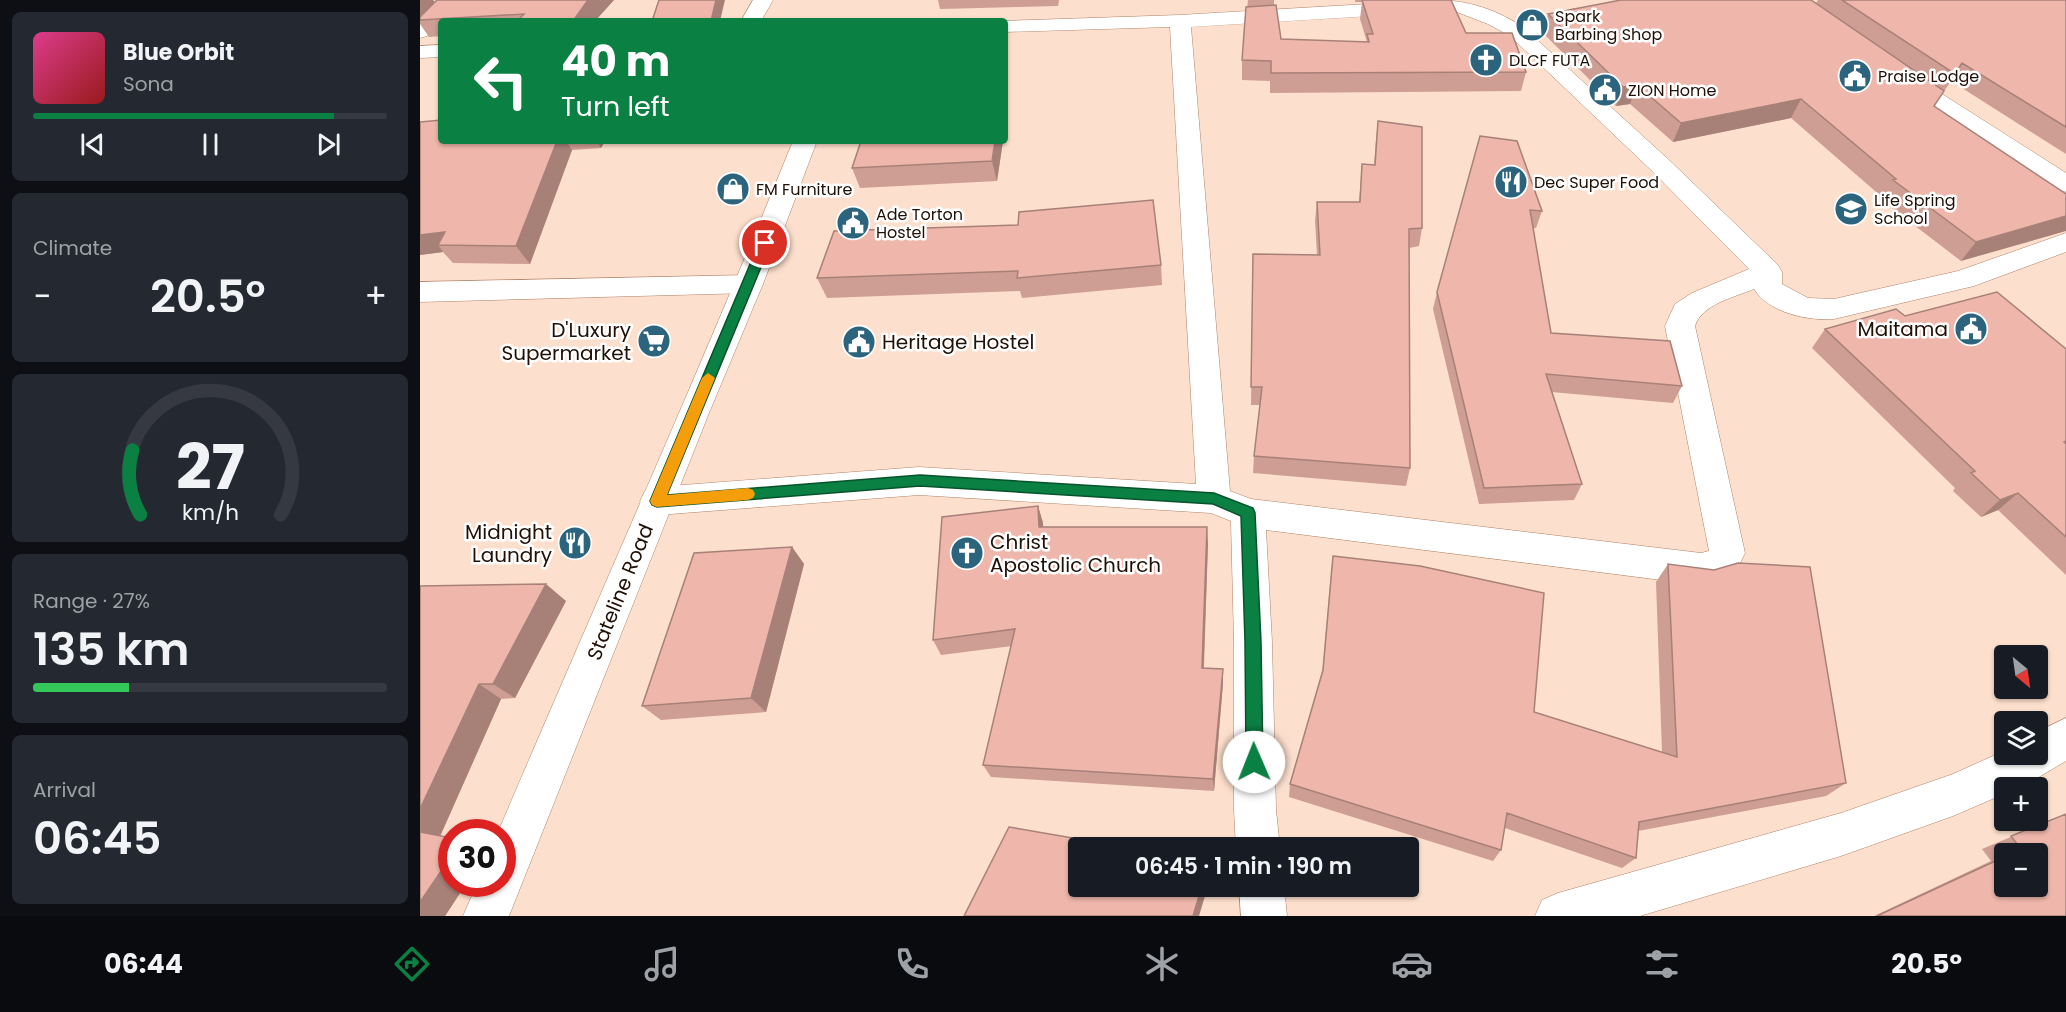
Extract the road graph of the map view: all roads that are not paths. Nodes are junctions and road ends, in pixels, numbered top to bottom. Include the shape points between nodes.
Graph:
1 (453, 0) edge
2 (763, 0) edge
3 (1454, 3) edge
4 (754, 18) edge
5 (1180, 21) junction
6 (1008, 26) edge
7 (420, 32) edge
8 (438, 51) edge
9 (420, 52) edge
10 (1886, 68) edge
11 (804, 144) edge
12 (2066, 184) edge
13 (2066, 242) edge
14 (1768, 272) junction
15 (749, 284) junction
16 (420, 292) edge
17 (657, 501) junction
18 (1231, 506) junction
19 (2066, 738) edge
20 (1257, 837) edge
21 (516, 842) edge
22 (494, 897) edge
23 (1262, 897) edge
24 (486, 916) edge
25 (1264, 916) edge
26 (1558, 916) edge

1 - 7 street
2 - 4 street
3 - 5 street
3 - 14 street via 1500,20 1517,32
5 - 6 street
5 - 18 street
8 - 9 street
10 - 12 street
11 - 15 street, Stateline Road
13 - 14 street via 1964,279 1815,311 1793,304 1768,288
14 - 18 street via 1702,300 1685,311 1680,326 1727,553 1721,564 1701,569
15 - 16 street
15 - 17 street, Stateline Road
17 - 18 street via 920,481
17 - 21 street, Stateline Road
18 - 20 street via 1253,642
19 - 26 street via 2009,771 1876,824
22 - 24 street
23 - 25 street

